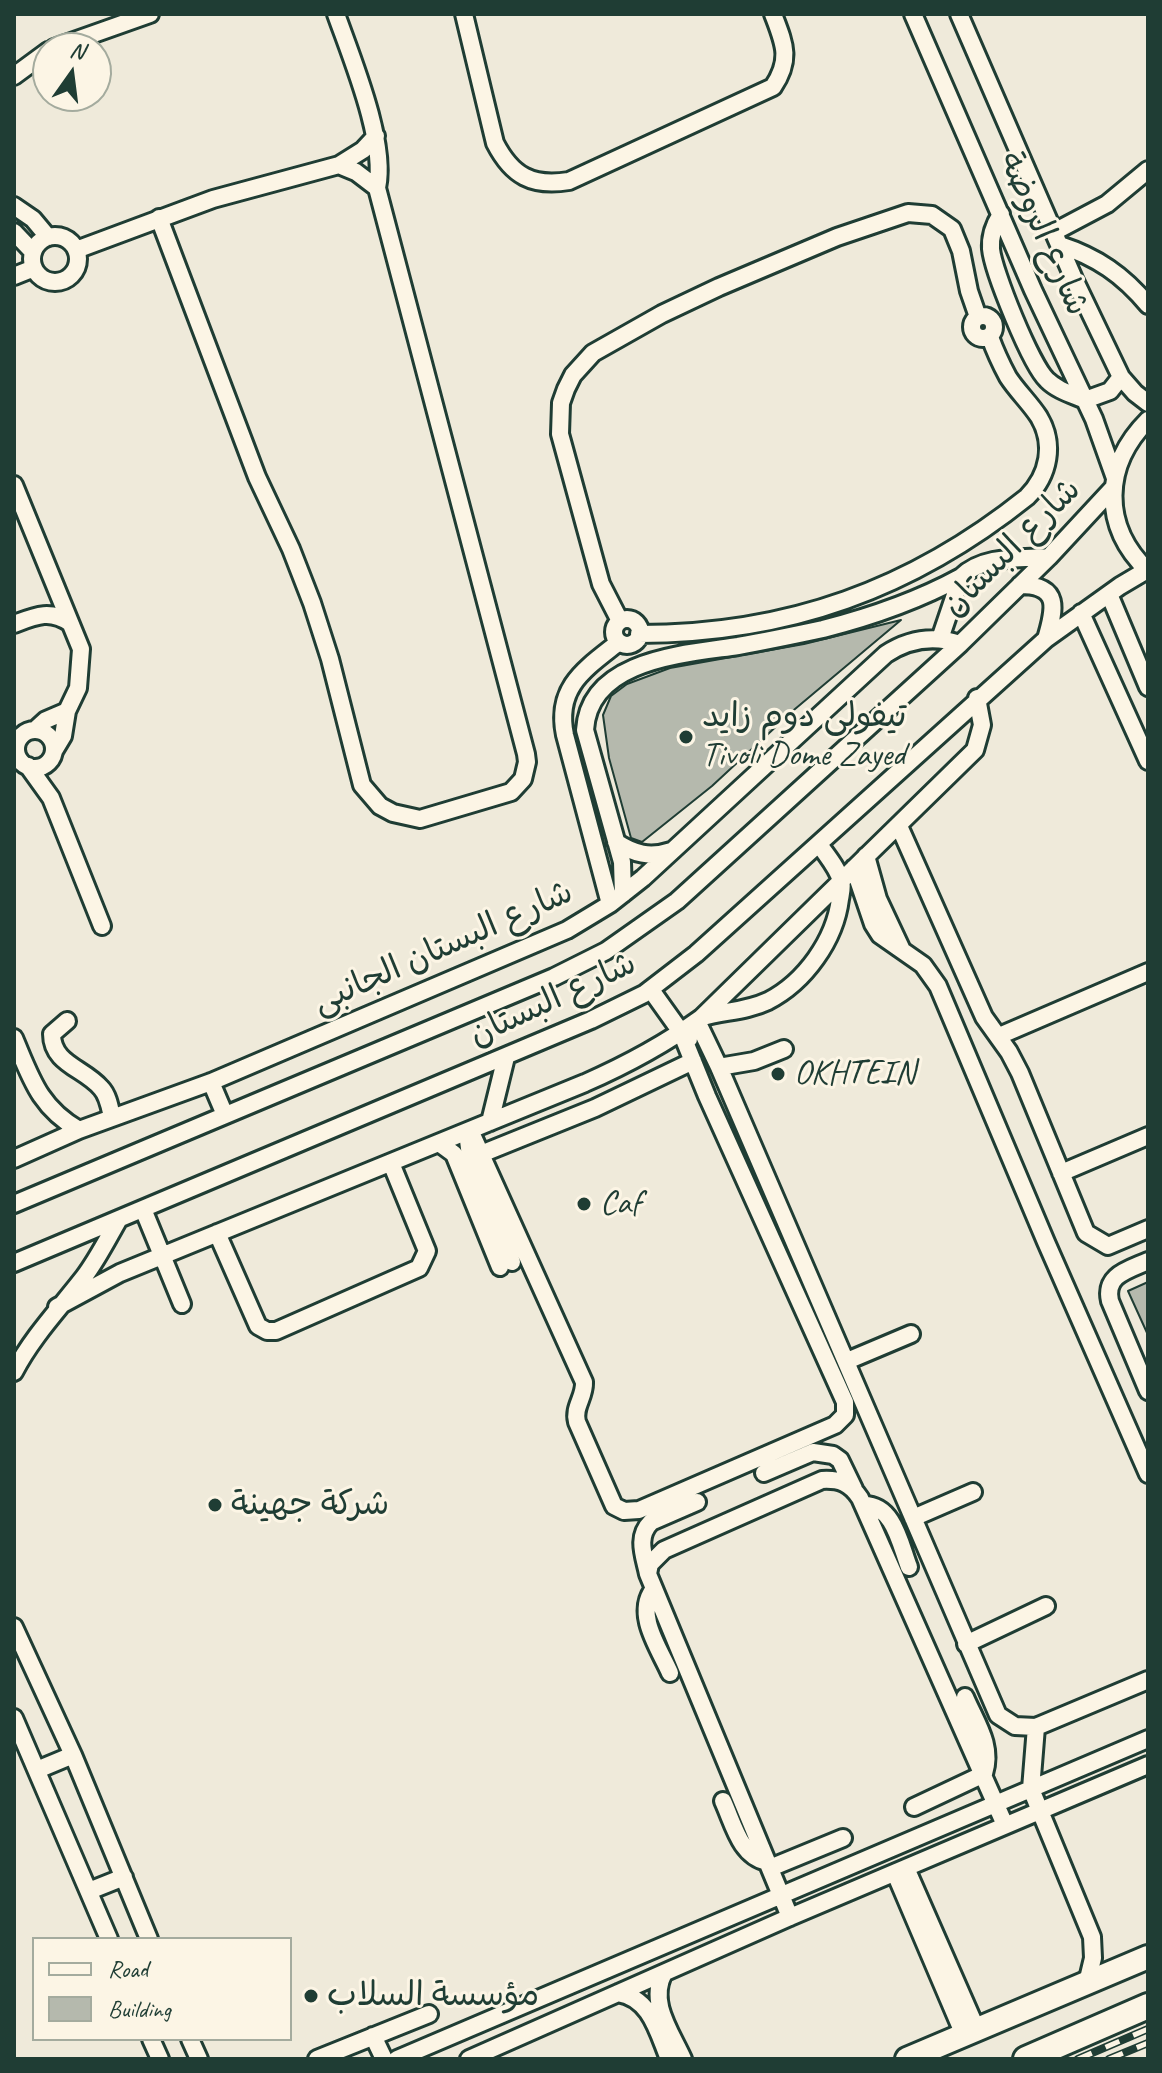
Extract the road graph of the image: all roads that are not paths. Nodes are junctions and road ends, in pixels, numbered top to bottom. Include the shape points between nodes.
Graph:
1 (150, 14) edge
2 (336, 14) edge
3 (464, 14) edge
4 (773, 14) edge
5 (913, 14) edge
6 (959, 14) edge
7 (99, 32) edge
8 (32, 63) edge
9 (14, 76) edge
10 (376, 136) junction
11 (339, 165) junction
12 (1148, 170) edge
13 (377, 188) junction
14 (14, 206) edge
15 (1001, 214) junction
16 (159, 218) junction
17 (14, 232) edge
18 (48, 237) junction
19 (1057, 238) junction
20 (76, 250) junction
21 (34, 260) junction
22 (14, 276) edge
23 (1010, 305) junction
24 (1148, 305) edge
25 (981, 316) junction
26 (1018, 323) junction
27 (992, 335) junction
28 (1121, 377) junction
29 (1085, 400) junction
30 (1148, 403) edge
31 (1148, 420) edge
32 (1114, 483) junction
33 (14, 485) edge
34 (1049, 557) junction
35 (1147, 571) edge
36 (961, 577) junction
37 (54, 584) junction
38 (1020, 585) junction
39 (1109, 594) junction
40 (1081, 613) junction
41 (41, 614) junction
42 (620, 621) junction
43 (70, 623) junction
44 (14, 624) edge
45 (639, 634) junction
46 (940, 639) junction
47 (1046, 639) junction
48 (619, 642) junction
49 (960, 644) junction
50 (1148, 687) edge
51 (977, 698) junction
52 (67, 711) junction
53 (35, 730) junction
54 (16, 740) edge
55 (54, 753) junction
56 (1148, 761) edge
57 (21, 765) edge
58 (51, 798) junction
59 (899, 826) junction
60 (616, 842) junction
61 (819, 844) junction
62 (673, 850) junction
63 (860, 862) junction
64 (842, 882) junction
65 (616, 899) junction
66 (102, 926) dead end
67 (1148, 972) edge
68 (651, 990) junction
69 (699, 1019) junction
70 (67, 1021) dead end
71 (681, 1032) junction
72 (999, 1036) junction
73 (14, 1038) edge
74 (784, 1049) dead end
75 (506, 1057) junction
76 (693, 1061) junction
77 (719, 1067) junction
78 (211, 1082) junction
79 (225, 1115) junction
80 (112, 1117) junction
81 (490, 1122) junction
82 (79, 1130) junction
83 (470, 1130) junction
84 (741, 1132) dead end
85 (1148, 1136) edge
86 (439, 1143) junction
87 (481, 1154) junction
88 (14, 1159) edge
89 (391, 1163) junction
90 (1061, 1173) junction
91 (14, 1204) edge
92 (143, 1209) junction
93 (119, 1219) junction
94 (1148, 1229) edge
95 (217, 1233) junction
96 (162, 1256) junction
97 (1148, 1261) edge
98 (14, 1263) edge
99 (182, 1304) dead end
100 (57, 1307) junction
101 (911, 1334) dead end
102 (847, 1361) junction
103 (14, 1372) edge
104 (1148, 1391) edge
105 (764, 1473) dead end
106 (1148, 1474) edge
107 (854, 1489) junction
108 (973, 1492) dead end
109 (697, 1502) dead end
110 (864, 1505) junction
111 (913, 1518) junction
112 (909, 1567) dead end
113 (651, 1582) junction
114 (1046, 1606) dead end
115 (14, 1627) edge
116 (966, 1644) junction
117 (670, 1673) dead end
118 (1148, 1680) edge
119 (965, 1697) dead end
120 (14, 1718) edge
121 (1036, 1727) junction
122 (1148, 1739) edge
123 (73, 1755) junction
124 (1148, 1765) edge
125 (37, 1770) junction
126 (984, 1774) junction
127 (1031, 1789) junction
128 (723, 1801) dead end
129 (997, 1803) junction
130 (914, 1807) dead end
131 (1040, 1811) junction
132 (1005, 1825) junction
133 (843, 1838) dead end
134 (769, 1865) junction
135 (901, 1870) junction
136 (124, 1877) junction
137 (89, 1891) junction
138 (781, 1894) junction
139 (749, 1908) junction
140 (790, 1917) junction
141 (757, 1931) junction
142 (108, 1937) edge
143 (148, 1937) edge
144 (1148, 1957) edge
145 (664, 1973) junction
146 (1087, 1983) junction
147 (618, 1993) junction
148 (1148, 2006) edge
149 (514, 2011) junction
150 (429, 2014) dead end
151 (970, 2032) junction
152 (525, 2035) junction
153 (373, 2036) junction
154 (317, 2059) edge
155 (384, 2059) edge
156 (397, 2059) edge
157 (469, 2059) edge
158 (669, 2059) edge
159 (683, 2059) edge
160 (907, 2059) edge
161 (1026, 2059) edge

1 - 7 street
2 - 10 street
3 - 4 street via 499,151 516,172 550,184 569,181 773,87 785,61
5 - 15 street, شارع الروضة
6 - 19 street, شارع الروضة
8 - 9 street
10 - 11 street
10 - 13 street
11 - 13 street
11 - 16 street
12 - 19 street
13 - 16 street via 527,762 523,779 511,792 420,819 380,806 362,785 312,603 257,477
14 - 18 street
15 - 23 street via 991,250
15 - 29 street, شارع الروضة
16 - 20 street
17 - 21 street
18 - 20 street via 65,238
18 - 21 street via 36,245
19 - 24 street via 1109,267
19 - 28 street, شارع الروضة
20 - 21 street via 76,268 63,280 46,280
21 - 22 street
23 - 25 street
23 - 26 street
25 - 27 street via 972,324 973,333 980,338
25 - 42 street via 952,229 932,215 908,213 719,287 593,353 566,389 560,434 601,584
26 - 27 street
26 - 29 street via 1042,374 1058,389
27 - 45 street via 1008,377 1037,414 1048,442 1045,472 1027,497 948,553 861,596 758,625
28 - 29 street via 1110,391
28 - 30 street, شارع الروضة
29 - 32 street, شارع الروضة
31 - 32 street via 1127,446
32 - 34 street, شارع البستان
32 - 35 street, شارع الروضة via 1121,533
33 - 37 street
34 - 36 street via 990,562
34 - 38 street, شارع البستان
35 - 39 street, شارع البستان
36 - 46 street
36 - 60 street via 858,619 662,658 609,683 591,703 585,730
37 - 41 street
37 - 43 street
38 - 47 street via 1042,588 1050,596 1053,617
38 - 49 street, شارع البستان
39 - 40 street, شارع البستان
39 - 50 street
40 - 47 street, شارع البستان
40 - 56 street
41 - 43 street
41 - 44 street
42 - 45 street via 635,622
42 - 48 street via 614,631
43 - 52 street via 81,662 78,688
45 - 48 street via 632,643
46 - 49 street, شارع البستان الجانبى
46 - 62 street, شارع البستان الجانبى via 906,643 886,654
47 - 51 street, شارع البستان
48 - 65 street via 577,677 563,711 565,735
49 - 79 street, شارع البستان via 677,901 630,935 554,977
51 - 59 street via 982,725 975,750
51 - 61 street, شارع البستان
52 - 53 street
52 - 55 street via 66,728
53 - 54 street
53 - 55 street via 51,739
54 - 57 street
55 - 57 street via 43,766
55 - 58 street
57 - 58 street
58 - 66 street
59 - 63 street
59 - 72 street via 984,1017
60 - 62 street via 649,855
60 - 65 street via 623,873
61 - 64 street
61 - 68 street, شارع البستان
62 - 65 street, شارع البستان الجانبى
63 - 64 street
63 - 106 street via 902,950 923,965 938,986
64 - 69 street
64 - 69 street via 827,940 791,985 741,1011
65 - 78 street, شارع البستان الجانبى via 544,941
67 - 72 street
68 - 71 street
68 - 75 street, شارع البستان
69 - 71 street
69 - 77 street
70 - 80 street via 52,1034 54,1050 102,1088
71 - 76 street
71 - 81 street via 620,1068
71 - 84 street via 700,1050
72 - 90 street
73 - 82 street via 45,1105
74 - 77 street
75 - 81 street
75 - 92 street, شارع البستان
76 - 87 street
76 - 87 street via 845,1402 841,1421 821,1432 639,1510 614,1506 575,1416 584,1382
77 - 102 street
78 - 79 street
78 - 80 street, شارع البستان الجانبى
79 - 91 street, شارع البستان
80 - 82 street, شارع البستان الجانبى
81 - 83 street
82 - 88 street, شارع البستان الجانبى
83 - 86 street
83 - 86 street via 470,1156 506,1264 454,1154
83 - 87 street
85 - 90 street
86 - 89 street
89 - 95 street
89 - 95 street via 427,1251 424,1262 276,1331 258,1326
90 - 94 street via 1086,1233 1094,1240 1108,1246
92 - 93 street, شارع البستان
92 - 96 street
93 - 98 street, شارع البستان
93 - 100 street via 85,1276
95 - 96 street
96 - 99 street
96 - 100 street
97 - 104 street via 1116,1276 1108,1290
100 - 103 street
101 - 102 street
102 - 111 street
105 - 107 street via 822,1452 840,1460
107 - 110 street
107 - 113 street via 834,1479 822,1480 664,1550 650,1564
108 - 111 street
109 - 113 street via 646,1528 642,1545
110 - 112 street via 888,1516
110 - 126 street
111 - 116 street
113 - 117 street via 646,1617
113 - 134 street
114 - 116 street
115 - 123 street
116 - 121 street via 998,1715 1015,1726
118 - 121 street
119 - 126 street via 987,1747
120 - 125 street
121 - 127 street
122 - 127 street
123 - 125 street
123 - 136 street
124 - 131 street
125 - 137 street
126 - 129 street
126 - 130 street
127 - 129 street
127 - 131 street
128 - 134 street via 745,1850
129 - 132 street
129 - 138 street
131 - 132 street
131 - 146 street via 1092,1937
132 - 135 street
133 - 134 street
134 - 138 street
135 - 140 street
135 - 151 street
136 - 137 street
136 - 143 street
137 - 142 street
138 - 139 street
138 - 140 street
139 - 141 street
139 - 149 street
140 - 141 street
141 - 145 street
144 - 146 main road
145 - 147 street
145 - 159 street via 658,2002
146 - 151 main road
147 - 152 street
147 - 158 street via 645,2007
148 - 161 highway
149 - 152 street
149 - 156 street
150 - 153 street
151 - 160 main road
152 - 157 street
153 - 154 street
153 - 155 street

